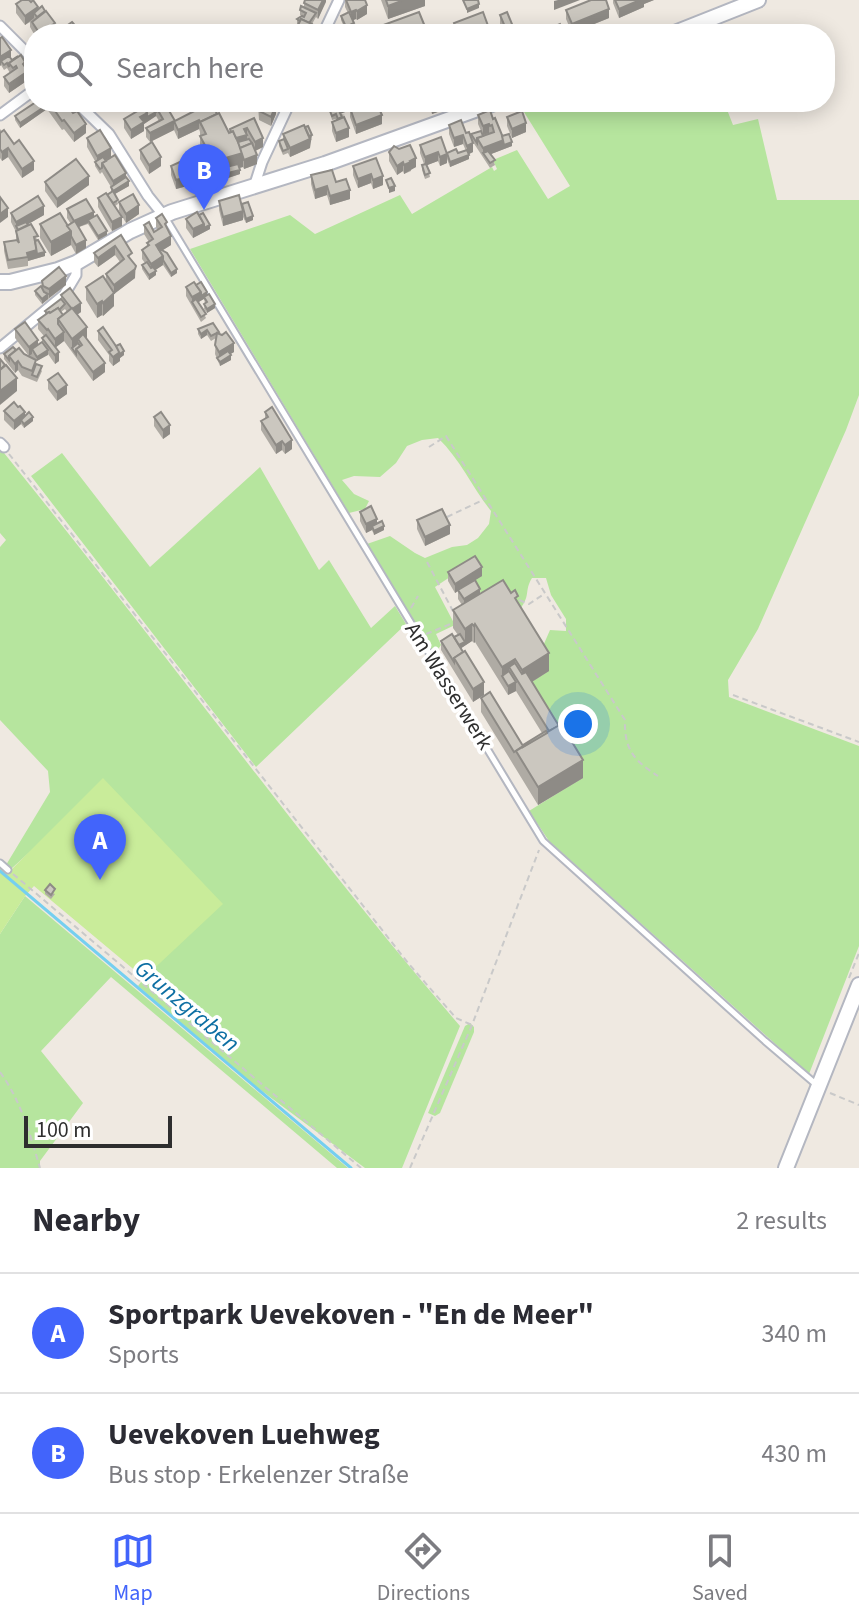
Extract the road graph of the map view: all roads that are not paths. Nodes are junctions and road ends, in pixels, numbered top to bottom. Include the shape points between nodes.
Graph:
1 (339, 0) edge
2 (758, 0) edge
3 (328, 24) edge
4 (697, 24) edge
5 (0, 26) edge
6 (24, 50) edge
7 (24, 97) edge
8 (86, 112) edge
9 (285, 112) edge
10 (457, 112) edge
11 (0, 115) edge
12 (254, 187) junction
13 (164, 216) junction
14 (76, 263) junction
15 (0, 282) edge
16 (0, 348) edge
17 (0, 863) edge
18 (8, 870) road end
19 (859, 985) edge
20 (818, 1086) junction
21 (786, 1168) edge

1 - 3 street
2 - 4 main road
5 - 6 street
7 - 11 street
8 - 13 street via 109,134
9 - 12 street
10 - 12 main road
12 - 13 main road
13 - 14 main road
13 - 20 lane, Am Wasserwerk via 543,841
14 - 15 main road
14 - 16 street via 76,275 64,295
17 - 18 lane
19 - 20 main road
20 - 21 main road

